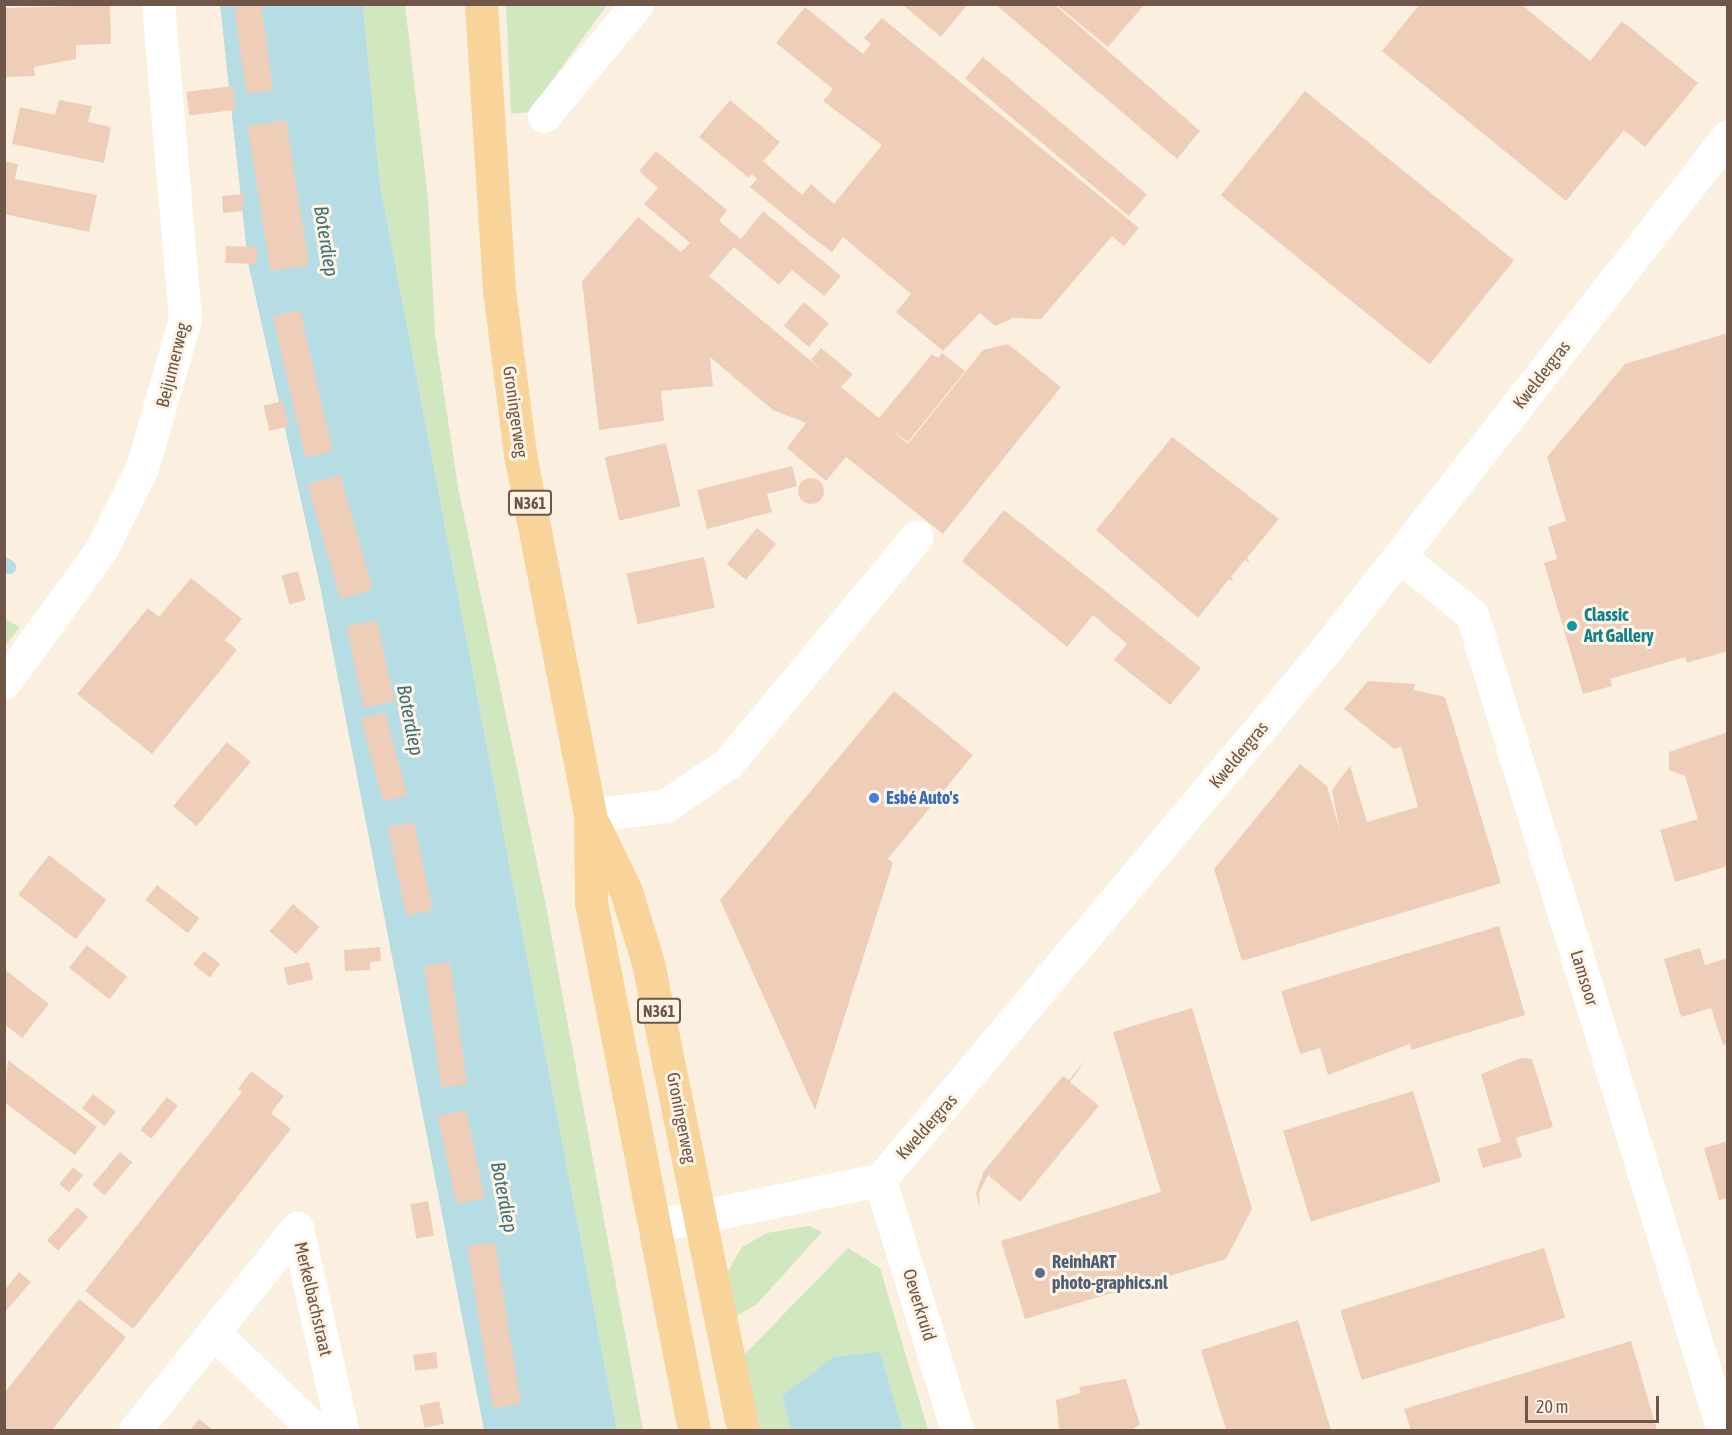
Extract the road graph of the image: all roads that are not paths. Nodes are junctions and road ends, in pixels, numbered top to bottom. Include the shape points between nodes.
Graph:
1 (158, 4) edge
2 (481, 4) edge
3 (637, 4) edge
4 (544, 116) dead end
5 (1728, 136) edge
6 (917, 536) dead end
7 (1399, 556) junction
8 (4, 683) edge
9 (590, 815) junction
10 (880, 1180) junction
11 (700, 1216) junction
12 (653, 1226) junction
13 (214, 1333) junction
14 (135, 1431) edge
15 (315, 1431) edge
16 (342, 1431) edge
17 (694, 1431) edge
18 (743, 1431) edge
19 (957, 1431) edge
20 (1724, 1431) edge

1 - 8 street, Beijumerweg via 185,318 142,468 101,550
2 - 9 main road, Groningerweg / N361 via 498,278 519,442
3 - 4 street
5 - 7 street, Kweldergras
6 - 9 street via 728,763 665,806
7 - 10 street, Kweldergras via 982,1065
7 - 20 street, Lamsoor via 1472,615
9 - 11 main road, Groningerweg / N361 via 626,891 648,963
9 - 12 main road, Groningerweg / N361 via 591,902
10 - 11 street
10 - 19 street, Oeverkruid
11 - 12 street
11 - 18 main road, Groningerweg / N361
12 - 17 main road, Groningerweg / N361
13 - 14 street, Merkelbachstraat
13 - 15 street
13 - 16 street, Merkelbachstraat via 297,1228

